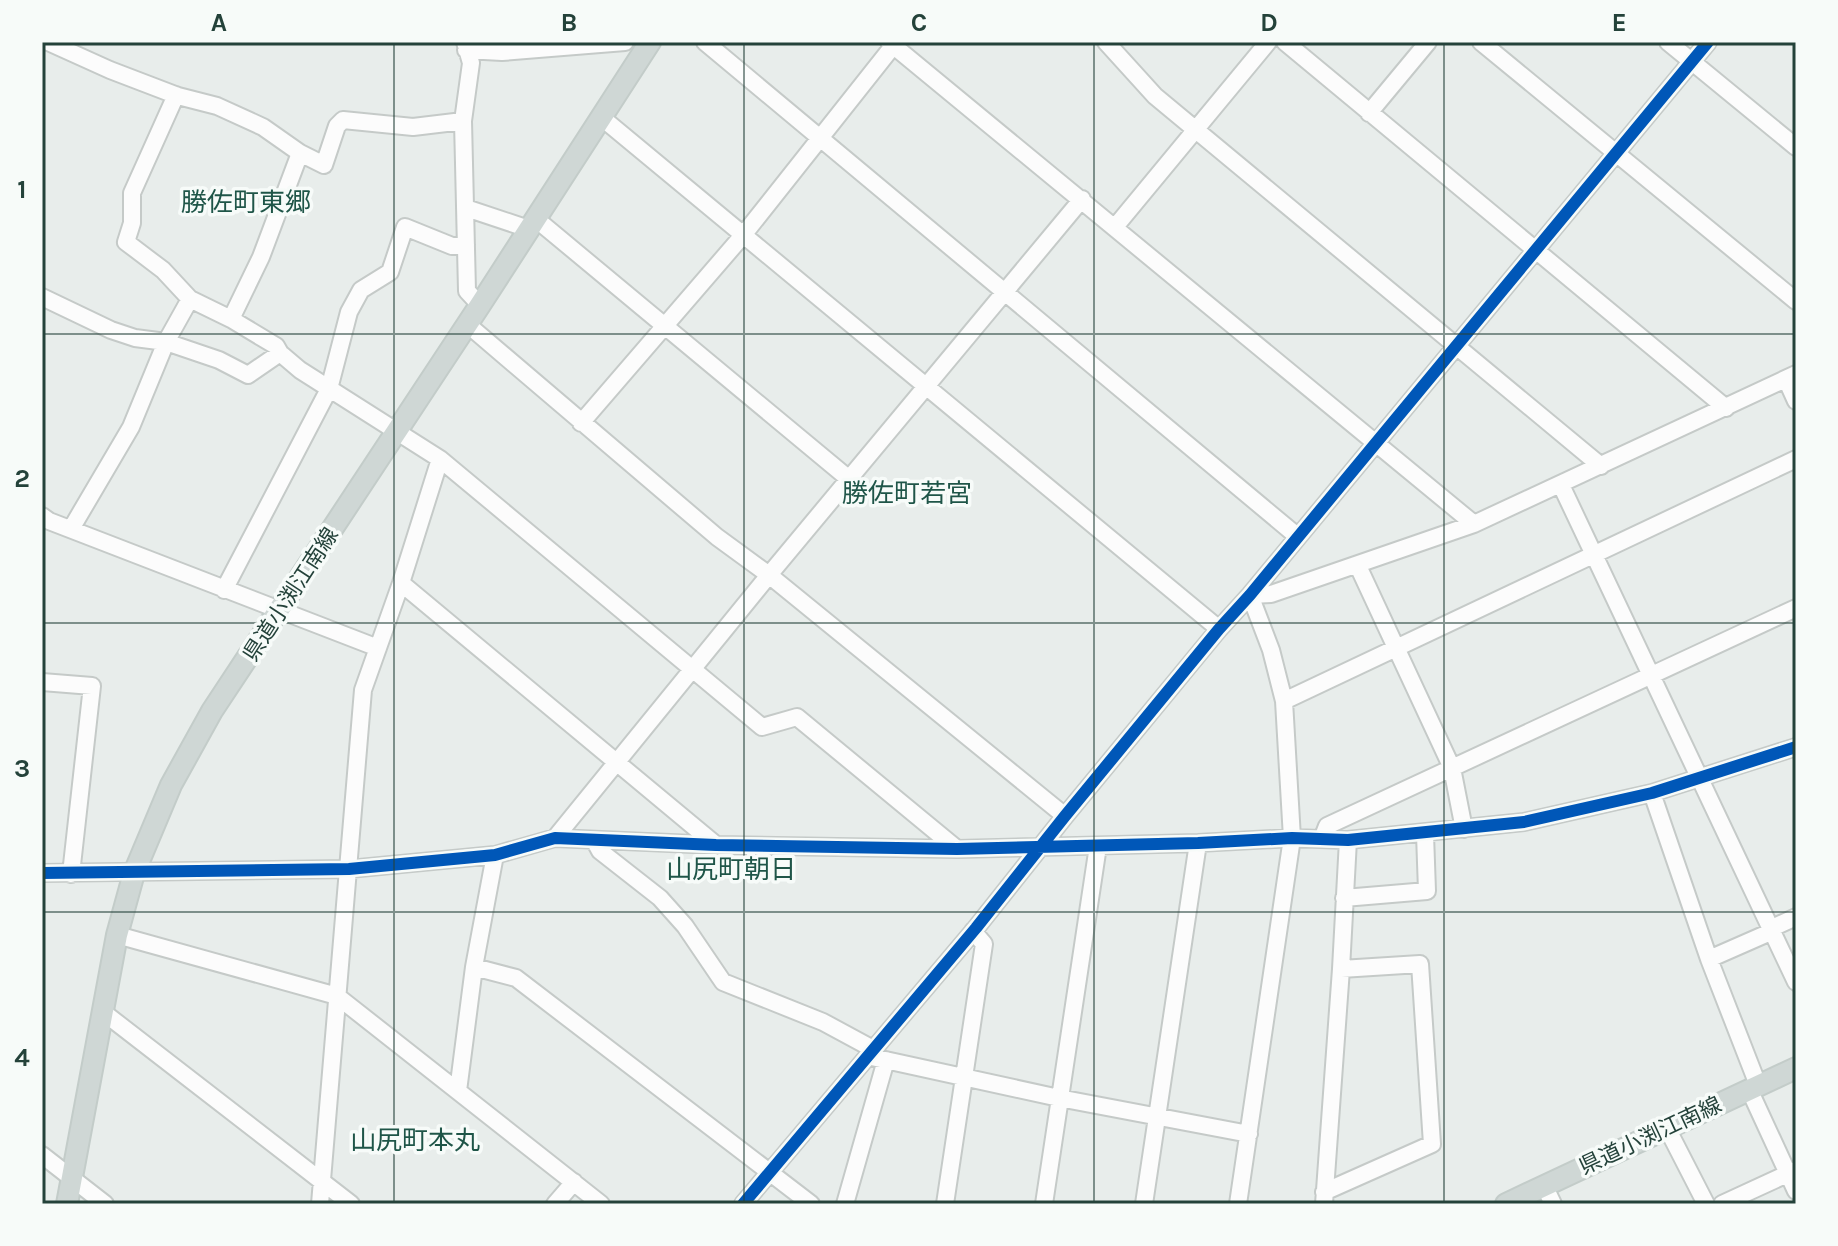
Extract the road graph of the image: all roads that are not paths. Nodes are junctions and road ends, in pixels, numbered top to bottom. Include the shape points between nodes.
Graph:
1 (48, 42) edge
2 (625, 42) edge
3 (650, 42) edge
4 (705, 42) edge
5 (1106, 42) edge
6 (1268, 42) edge
7 (1285, 42) edge
8 (1428, 42) edge
9 (1481, 42) edge
10 (1668, 42) edge
11 (1708, 42) edge
12 (891, 44) edge
13 (466, 46) edge
14 (1691, 62) junction
15 (176, 95) junction
16 (1369, 113) junction
17 (601, 117) junction
18 (463, 121) junction
19 (1195, 129) junction
20 (820, 139) junction
21 (1796, 147) edge
22 (1617, 152) junction
23 (300, 153) junction
24 (1082, 199) junction
25 (466, 208) junction
26 (532, 224) junction
27 (1115, 227) junction
28 (744, 234) junction
29 (466, 245) junction
30 (1536, 251) junction
31 (1004, 293) junction
32 (42, 297) edge
33 (190, 299) junction
34 (1796, 301) edge
35 (480, 305) junction
36 (231, 319) junction
37 (467, 324) junction
38 (665, 327) junction
39 (166, 342) junction
40 (1457, 346) junction
41 (280, 353) junction
42 (1791, 376) edge
43 (928, 386) junction
44 (329, 389) junction
45 (1796, 401) edge
46 (1726, 408) junction
47 (581, 423) junction
48 (396, 431) junction
49 (1376, 443) junction
50 (440, 459) junction
51 (1796, 459) edge
52 (1601, 466) junction
53 (849, 479) junction
54 (1561, 485) junction
55 (44, 521) edge
56 (1474, 524) junction
57 (71, 529) junction
58 (1297, 536) junction
59 (1594, 555) junction
60 (1358, 566) junction
61 (769, 575) junction
62 (401, 583) junction
63 (224, 590) junction
64 (1250, 595) junction
65 (1796, 608) edge
66 (279, 611) junction
67 (1219, 629) junction
68 (378, 648) junction
69 (1397, 649) junction
70 (695, 669) junction
71 (1651, 675) junction
72 (42, 682) edge
73 (1284, 701) junction
74 (1796, 747) edge
75 (616, 763) junction
76 (1452, 768) junction
77 (1701, 779) junction
78 (1652, 793) junction
79 (1065, 816) junction
80 (1464, 829) junction
81 (1425, 834) junction
82 (555, 838) junction
83 (1292, 838) junction
84 (1322, 839) junction
85 (594, 840) junction
86 (1348, 840) junction
87 (1198, 843) junction
88 (716, 845) junction
89 (1043, 846) junction
90 (1098, 846) junction
91 (957, 849) junction
92 (495, 855) junction
93 (349, 869) junction
94 (42, 873) edge
95 (134, 873) junction
96 (71, 874) junction
97 (1344, 898) junction
98 (1796, 917) edge
99 (1772, 928) junction
100 (973, 931) junction
101 (117, 935) junction
102 (1709, 959) junction
103 (474, 967) junction
104 (1341, 969) junction
105 (1796, 982) edge
106 (337, 996) junction
107 (103, 1012) junction
108 (876, 1055) junction
109 (1796, 1068) edge
110 (963, 1077) junction
111 (1753, 1087) junction
112 (458, 1091) junction
113 (1059, 1098) junction
114 (1157, 1117) junction
115 (1667, 1128) junction
116 (1249, 1134) junction
117 (42, 1155) edge
118 (770, 1172) junction
119 (1792, 1172) edge
120 (72, 1178) junction
121 (322, 1181) junction
122 (574, 1182) junction
123 (1796, 1191) edge
124 (1549, 1195) edge
125 (1324, 1198) edge
126 (67, 1204) edge
127 (105, 1204) edge
128 (320, 1204) edge
129 (351, 1204) edge
130 (555, 1204) edge
131 (601, 1204) edge
132 (743, 1204) edge
133 (811, 1204) edge
134 (845, 1204) edge
135 (945, 1204) edge
136 (1044, 1204) edge
137 (1144, 1204) edge
138 (1238, 1204) edge
139 (1506, 1204) edge
140 (1706, 1204) edge
141 (1722, 1204) edge

1 - 15 street
2 - 13 street via 502,52
3 - 17 main road, 県道小渕江南線
4 - 20 street
5 - 19 street via 1155,96
6 - 19 street
7 - 16 street
8 - 16 street
9 - 22 street
10 - 14 street
11 - 14 street
12 - 20 street
12 - 24 street
13 - 18 street via 471,63
14 - 21 street
14 - 22 street
15 - 23 street via 263,127
15 - 33 street via 132,193 126,242
16 - 30 street
17 - 26 main road, 県道小渕江南線
17 - 28 street
18 - 23 street via 413,127 343,120 324,165
18 - 25 street
19 - 27 street
19 - 40 street
20 - 28 street
20 - 31 street
22 - 30 street
22 - 34 street
23 - 36 street
24 - 27 street
24 - 31 street
25 - 26 street
25 - 29 street
26 - 35 main road, 県道小渕江南線
26 - 38 street
27 - 49 street
28 - 38 street
28 - 43 street
29 - 35 street via 467,291
29 - 44 street via 452,246 405,227 390,272 361,290 349,312
30 - 40 street
30 - 46 street
31 - 43 street
31 - 58 street
32 - 39 street via 123,334
33 - 36 street
33 - 39 street
35 - 37 main road, 県道小渕江南線
36 - 41 street
37 - 47 street
37 - 48 main road, 県道小渕江南線
38 - 47 street
38 - 53 street
39 - 41 street via 248,375
39 - 57 street via 131,427
40 - 49 street
40 - 52 street
41 - 44 street
42 - 45 street
42 - 46 street
43 - 53 street
43 - 67 street
44 - 48 street
44 - 63 street
46 - 52 street
47 - 61 street
48 - 50 street
48 - 66 main road, 県道小渕江南線
49 - 56 street
49 - 58 street
50 - 62 street
50 - 70 street
51 - 59 street
52 - 54 street
53 - 61 street
54 - 56 street
54 - 59 street
55 - 57 street
56 - 60 street
57 - 63 street
58 - 64 street
59 - 69 street
59 - 71 street
60 - 64 street via 1271,594
60 - 69 street
61 - 70 street
61 - 79 street
62 - 68 street
62 - 75 street
63 - 66 street
64 - 67 street
64 - 73 street
65 - 71 street
66 - 68 street
66 - 95 main road, 県道小渕江南線 via 212,711 171,785
67 - 79 street
68 - 93 street via 363,690
69 - 73 street
69 - 76 street
70 - 75 street
70 - 91 street via 762,727 797,717
71 - 76 street
71 - 77 street
72 - 96 street via 92,686
73 - 83 street
74 - 77 street
75 - 82 street
75 - 88 street
76 - 80 street
76 - 84 street via 1327,826
77 - 78 street
77 - 99 street
78 - 80 street via 1524,822
78 - 102 street
79 - 89 street
80 - 81 street
81 - 86 street
81 - 97 street via 1427,891
82 - 85 street
82 - 92 street
83 - 84 street
83 - 87 street
83 - 116 street
84 - 86 street
85 - 88 street
85 - 108 street via 600,851 660,898 723,982 823,1022
86 - 97 street
87 - 90 street
87 - 114 street
88 - 91 street
89 - 90 street
89 - 91 street
89 - 100 street
90 - 113 street
92 - 93 street
92 - 103 street
93 - 95 street
93 - 106 street
94 - 96 street
95 - 96 street
95 - 101 main road, 県道小渕江南線
97 - 104 street
98 - 99 street
99 - 102 street
99 - 105 street
100 - 108 street
100 - 110 street via 984,944
101 - 106 street
101 - 107 main road, 県道小渕江南線
102 - 111 street
103 - 112 street
103 - 118 street via 516,978
104 - 125 street
104 - 125 street via 1420,964 1432,1144
106 - 112 street
106 - 121 street
107 - 120 main road, 県道小渕江南線
107 - 121 street
108 - 110 street
108 - 118 street
108 - 134 street
109 - 111 main road, 県道小渕江南線
110 - 113 street
110 - 135 street
111 - 115 main road, 県道小渕江南線
111 - 119 street
112 - 122 street
113 - 114 street
113 - 136 street
114 - 116 street
114 - 137 street
115 - 124 main road, 県道小渕江南線
115 - 140 street
116 - 138 street
117 - 120 street
118 - 132 street
118 - 133 street
119 - 123 street
119 - 141 street
120 - 126 main road, 県道小渕江南線
120 - 127 street
121 - 128 street
121 - 129 street
122 - 130 street
122 - 131 street
124 - 139 main road, 県道小渕江南線

